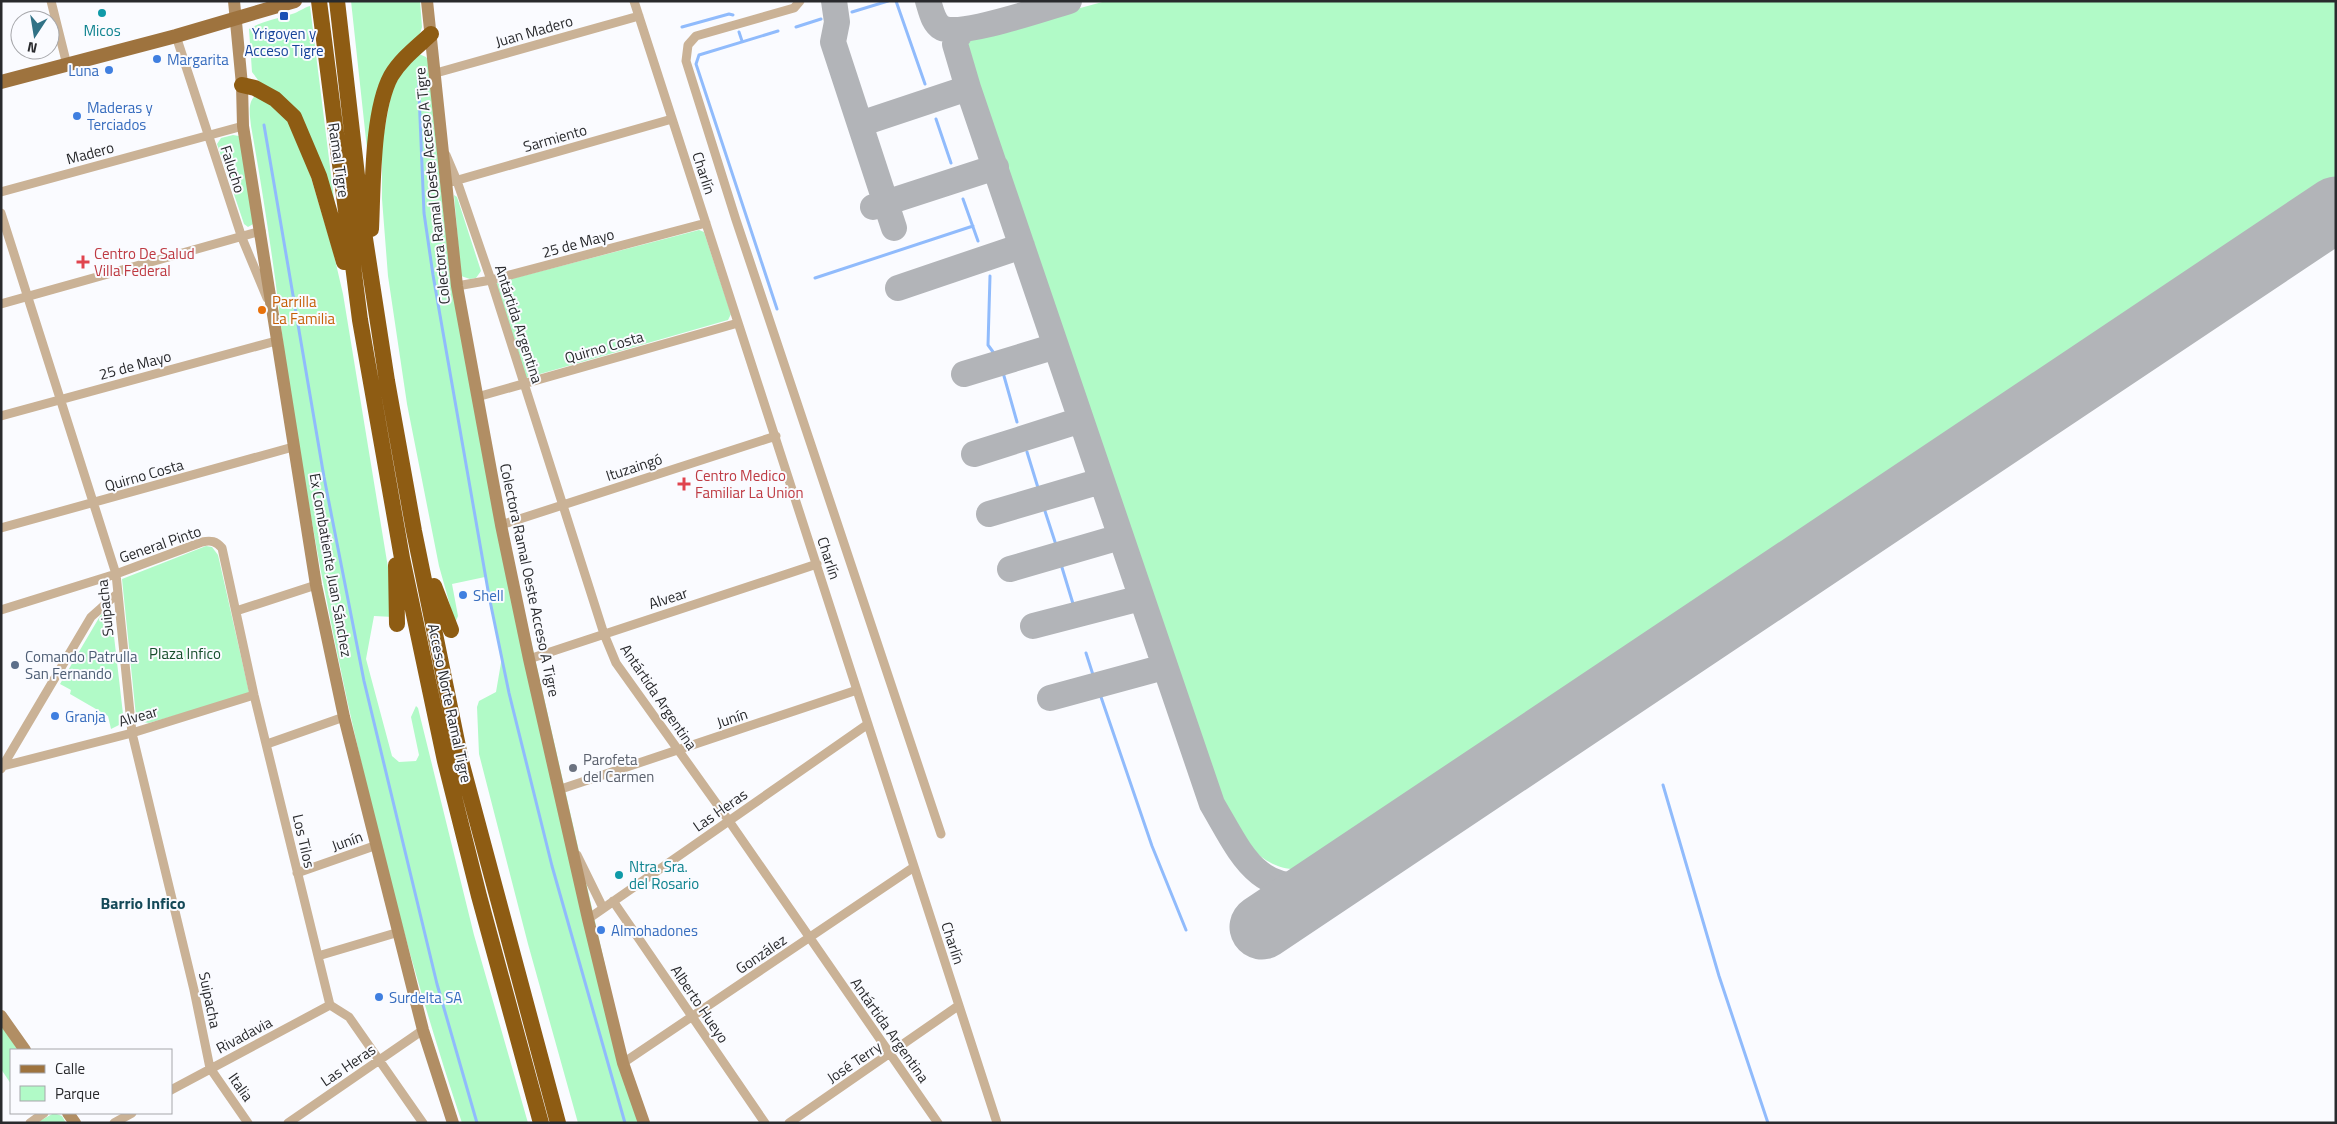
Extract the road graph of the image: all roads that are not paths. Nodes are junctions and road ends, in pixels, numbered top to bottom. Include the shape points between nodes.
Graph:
1 (51, 1) edge
2 (234, 1) edge
3 (294, 1) edge
4 (319, 1) edge
5 (337, 1) edge
6 (427, 1) edge
7 (634, 1) edge
8 (800, 1) edge
9 (639, 16) junction
10 (236, 18) junction
11 (431, 34) junction
12 (176, 36) junction
13 (67, 65) junction
14 (436, 74) junction
15 (1, 82) edge
16 (242, 85) junction
17 (672, 119) junction
18 (243, 126) junction
19 (208, 135) junction
20 (451, 182) junction
21 (1, 192) edge
22 (1, 212) edge
23 (706, 223) junction
24 (262, 232) junction
25 (242, 238) junction
26 (491, 280) junction
27 (457, 286) junction
28 (28, 297) junction
29 (374, 298) junction
30 (1, 304) edge
31 (271, 308) junction
32 (360, 320) junction
33 (738, 323) junction
34 (276, 341) junction
35 (524, 384) junction
36 (477, 397) junction
37 (60, 400) junction
38 (1, 416) edge
39 (776, 436) junction
40 (293, 447) junction
41 (94, 503) junction
42 (562, 505) junction
43 (394, 515) junction
44 (501, 525) junction
45 (1, 528) edge
46 (414, 530) junction
47 (212, 541) joint
48 (817, 564) junction
49 (116, 574) junction
50 (316, 585) junction
51 (118, 593) junction
52 (1, 610) edge
53 (236, 611) junction
54 (397, 624) dead end
55 (451, 630) dead end
56 (604, 634) junction
57 (528, 659) junction
58 (857, 690) junction
59 (254, 695) junction
60 (422, 703) dead end
61 (344, 717) junction
62 (868, 724) junction
63 (132, 733) junction
64 (464, 733) dead end
65 (267, 744) junction
66 (679, 750) junction
67 (445, 761) junction
68 (2, 768) edge
69 (558, 790) junction
70 (729, 821) junction
71 (941, 834) dead end
72 (571, 841) junction
73 (377, 845) junction
74 (914, 867) junction
75 (297, 873) junction
76 (492, 877) junction
77 (613, 901) junction
78 (603, 908) junction
79 (588, 919) junction
80 (398, 932) junction
81 (810, 937) junction
82 (318, 956) junction
83 (330, 1005) junction
84 (958, 1006) junction
85 (1, 1016) edge
86 (692, 1017) junction
87 (423, 1030) junction
88 (24, 1049) edge
89 (890, 1054) junction
90 (380, 1060) junction
91 (623, 1063) junction
92 (210, 1068) junction
93 (172, 1089) edge
94 (43, 1114) edge
95 (130, 1114) edge
96 (449, 1121) edge
97 (540, 1121) edge
98 (30, 1123) edge
99 (114, 1123) edge
100 (248, 1123) edge
101 (288, 1123) edge
102 (423, 1123) edge
103 (560, 1123) edge
104 (644, 1123) edge
105 (764, 1123) edge
106 (789, 1123) edge
107 (938, 1123) edge
108 (998, 1123) edge

1 - 13 street
2 - 10 street, Ex Combatiente Juan Sánchez
3 - 10 main road
4 - 32 highway, Ramal Tigre
5 - 29 highway, Ramal Tigre
6 - 11 street, Colectora Ramal Oeste Acceso A Tigre
7 - 9 street, Charlín
8 - 71 street via 794,8 696,36 688,45 686,60 739,229
9 - 14 street, Juan Madero
9 - 17 street, Charlín
10 - 12 main road
10 - 16 street, Ex Combatiente Juan Sánchez
11 - 14 street, Colectora Ramal Oeste Acceso A Tigre
11 - 29 highway via 402,61 392,75 382,100 374,166 371,233
12 - 13 main road
12 - 19 street, Falucho
13 - 15 main road
14 - 20 street, Colectora Ramal Oeste Acceso A Tigre via 442,146
16 - 18 street, Ex Combatiente Juan Sánchez
16 - 32 highway via 275,99 301,130 326,197
17 - 20 street, Sarmiento
17 - 23 street, Charlín
18 - 19 street, Madero
18 - 24 street, Ex Combatiente Juan Sánchez
19 - 21 street, Madero
19 - 25 street, Falucho
20 - 26 street, Antártida Argentina
20 - 27 street, Colectora Ramal Oeste Acceso A Tigre
22 - 28 street, Suipacha
23 - 26 street, 25 de Mayo
23 - 33 street, Charlín
24 - 25 street
24 - 31 street, Ex Combatiente Juan Sánchez
25 - 28 street
25 - 31 street, Falucho
26 - 27 street, 25 de Mayo
26 - 35 street, Antártida Argentina
27 - 36 street, Colectora Ramal Oeste Acceso A Tigre
28 - 30 street
28 - 37 street, Suipacha
29 - 46 highway, Acceso Norte Ramal Tigre
31 - 34 street, Ex Combatiente Juan Sánchez
32 - 43 highway, Acceso Norte Ramal Tigre
33 - 35 street, Quirno Costa
33 - 39 street, Charlín
34 - 37 street, 25 de Mayo
34 - 40 street, Ex Combatiente Juan Sánchez
35 - 36 street, Quirno Costa
35 - 42 street, Antártida Argentina
36 - 44 street, Colectora Ramal Oeste Acceso A Tigre
37 - 38 street, 25 de Mayo
37 - 41 street, Suipacha
39 - 42 street, Ituzaingó
39 - 48 street, Charlín
40 - 41 street, Quirno Costa
40 - 50 street, Ex Combatiente Juan Sánchez
41 - 45 street, Quirno Costa
41 - 49 street, Suipacha
42 - 44 street, Ituzaingó
42 - 56 street, Antártida Argentina
43 - 54 highway
43 - 67 highway, Acceso Norte Ramal Tigre
44 - 57 street, Colectora Ramal Oeste Acceso A Tigre
46 - 55 highway
46 - 76 highway, Acceso Norte Ramal Tigre via 461,761
47 - 49 street, General Pinto
47 - 53 street, Los Tilos via 222,548
48 - 56 street, Alvear
48 - 58 street, Charlín
49 - 51 street, Suipacha
49 - 52 street, General Pinto
50 - 53 street
50 - 61 street, Ex Combatiente Juan Sánchez
51 - 63 street, Suipacha
51 - 68 street via 91,617
53 - 59 street, Los Tilos
56 - 57 street, Alvear
56 - 66 street, Antártida Argentina via 616,663
57 - 69 street, Colectora Ramal Oeste Acceso A Tigre
58 - 62 street, Charlín
58 - 66 street, Junín
59 - 63 street, Alvear
59 - 65 street, Los Tilos
60 - 67 highway
61 - 65 street
61 - 73 street, Ex Combatiente Juan Sánchez
62 - 70 street, Las Heras
62 - 74 street, Charlín
63 - 68 street, Alvear
63 - 92 street, Suipacha
64 - 76 highway
65 - 75 street, Los Tilos
66 - 69 street, Junín
66 - 70 street, Antártida Argentina
67 - 97 highway, Acceso Norte Ramal Tigre via 478,896
69 - 72 street, Colectora Ramal Oeste Acceso A Tigre
70 - 77 street, Las Heras
70 - 81 street, Antártida Argentina
72 - 78 street
72 - 79 street, Colectora Ramal Oeste Acceso A Tigre
73 - 75 street, Junín
73 - 80 street, Ex Combatiente Juan Sánchez
74 - 81 street, González
74 - 84 street, Charlín
75 - 82 street, Los Tilos
76 - 103 highway, Acceso Norte Ramal Tigre via 551,1101
77 - 78 street, Las Heras
77 - 86 street, Alberto Hueyo
78 - 79 street, Las Heras
79 - 91 street, Colectora Ramal Oeste Acceso A Tigre
80 - 82 street
80 - 87 street, Ex Combatiente Juan Sánchez
81 - 86 street, González
81 - 89 street, Antártida Argentina
82 - 83 street, Los Tilos
83 - 90 street via 349,1017
83 - 92 street, Rivadavia
84 - 89 street, José Terry
84 - 108 street, Charlín
85 - 88 street
86 - 91 street, González
86 - 105 street, Alberto Hueyo
87 - 90 street, Las Heras
87 - 96 street, Ex Combatiente Juan Sánchez
89 - 106 street, José Terry
89 - 107 street, Antártida Argentina
90 - 101 street, Las Heras
90 - 102 street
91 - 104 street, Colectora Ramal Oeste Acceso A Tigre
92 - 93 street, Rivadavia
92 - 100 street, Italia
94 - 98 street
95 - 99 street

